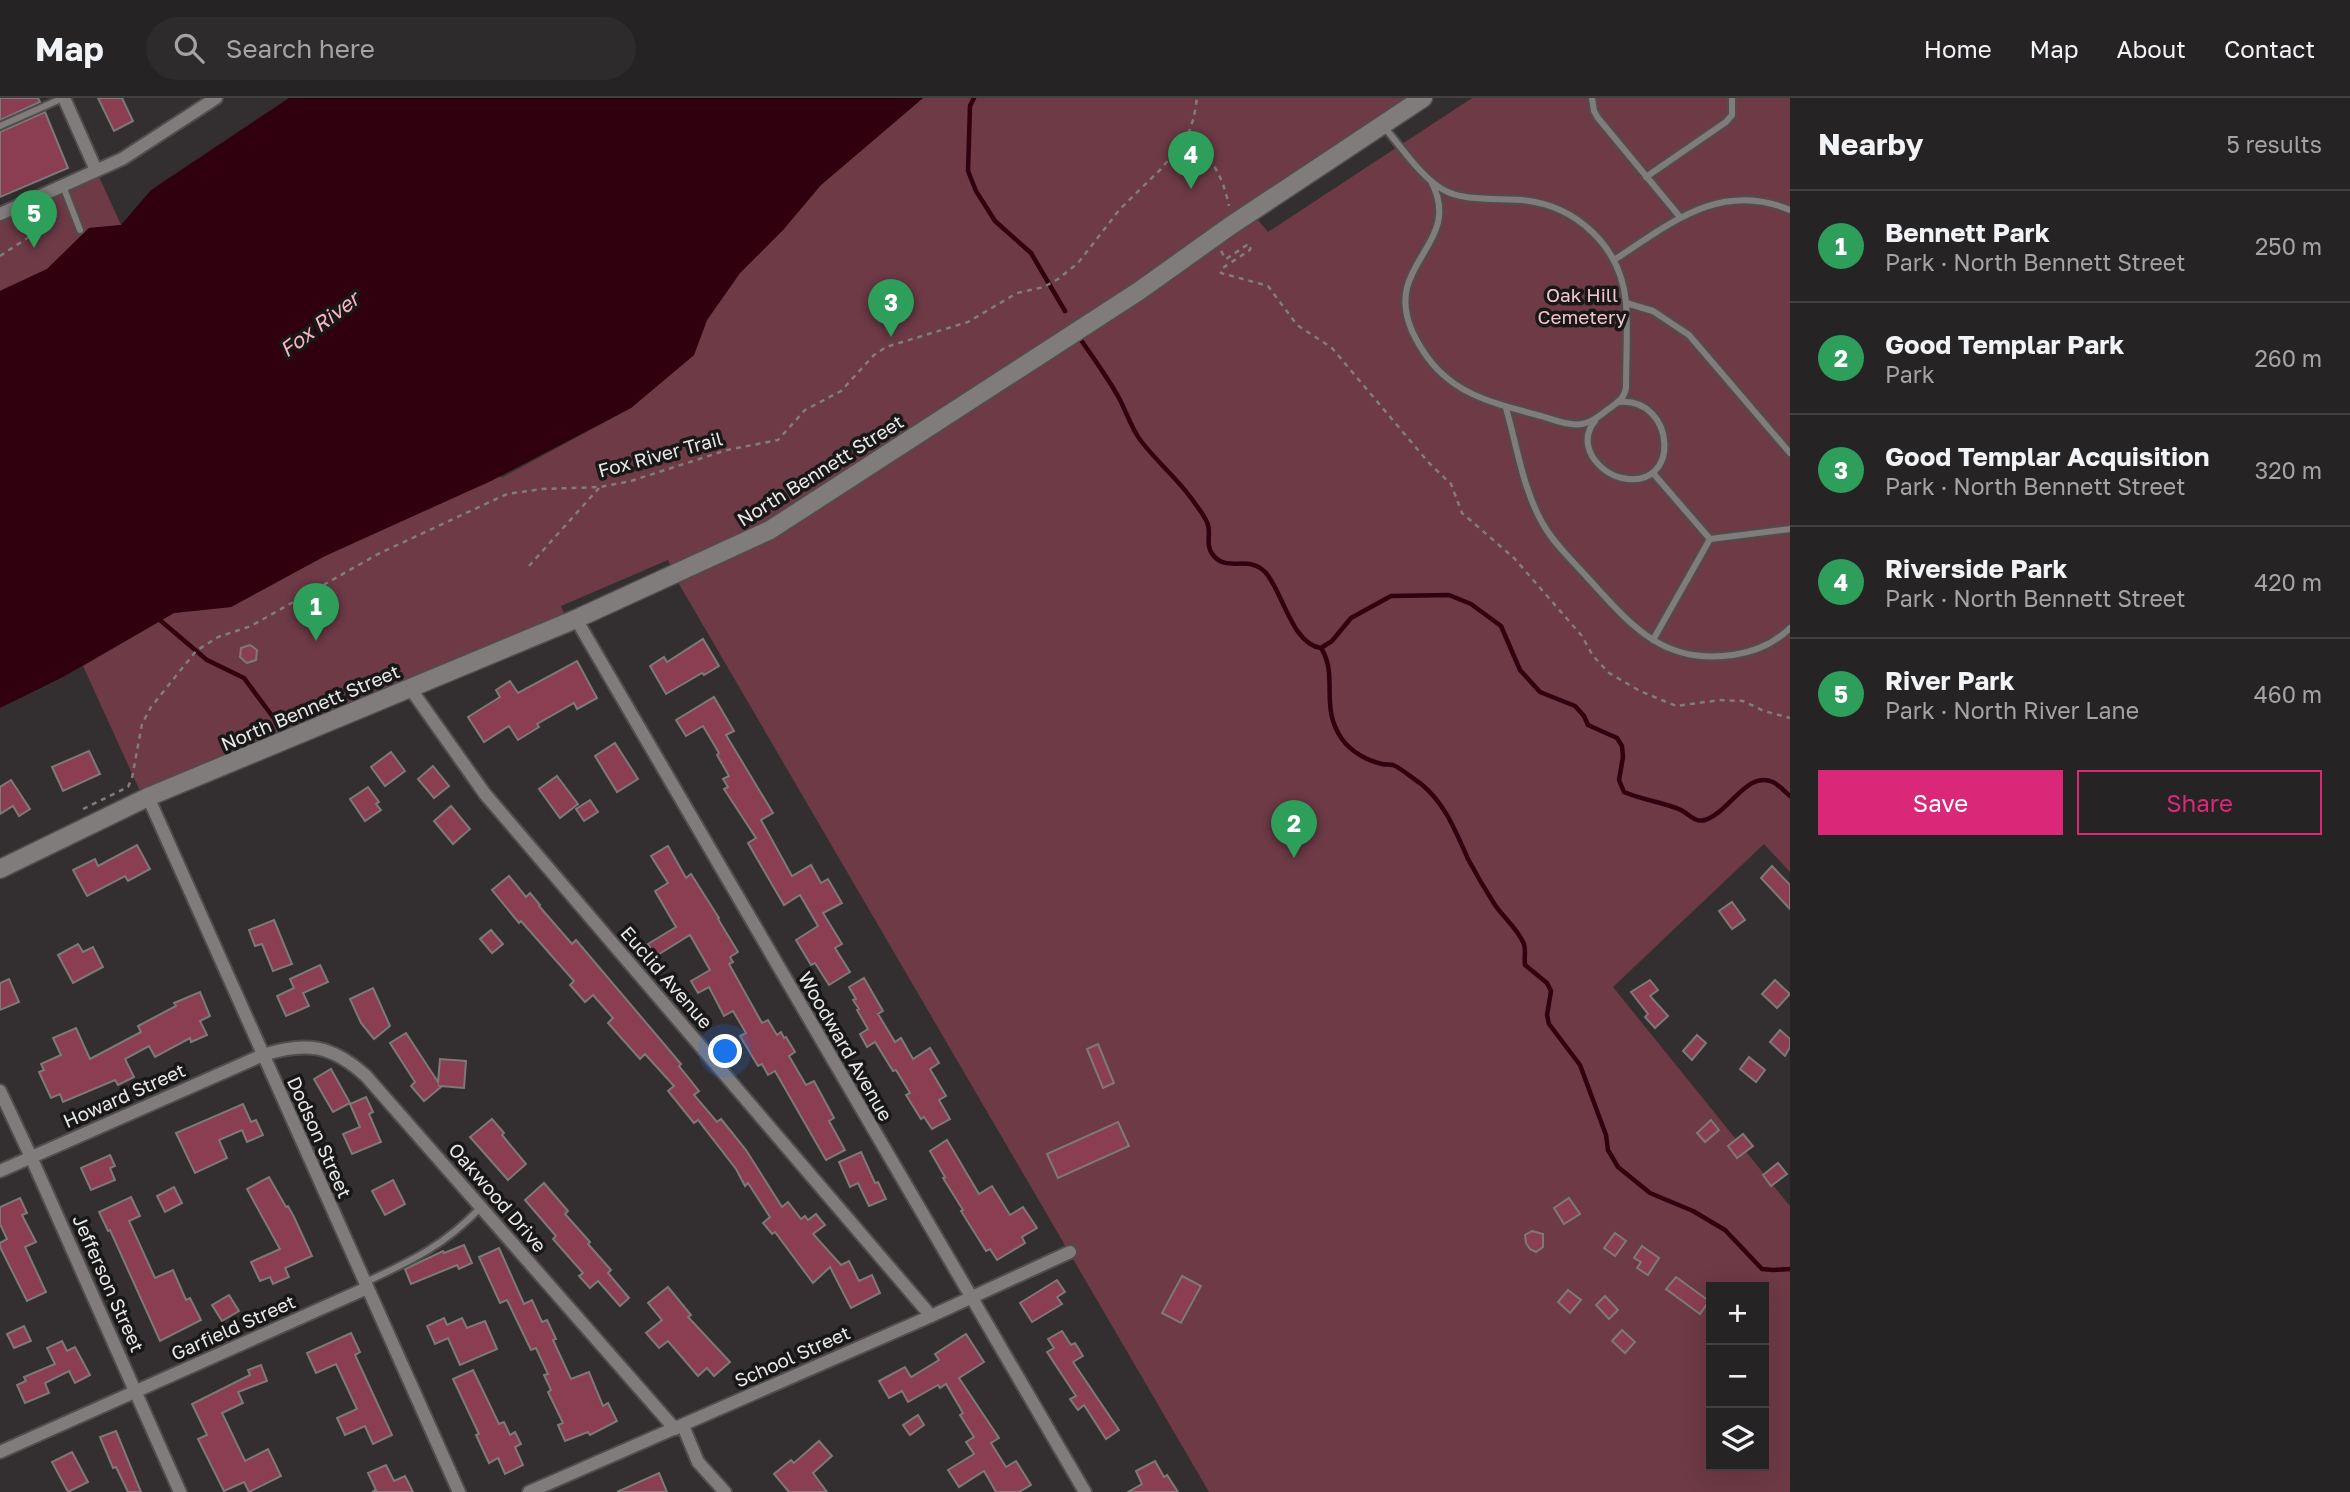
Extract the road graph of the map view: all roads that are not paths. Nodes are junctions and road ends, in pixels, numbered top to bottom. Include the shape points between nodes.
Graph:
1 (63, 98) edge
2 (1423, 98) edge
3 (1592, 98) edge
4 (1732, 98) edge
5 (207, 100) edge
6 (1382, 125) junction
7 (0, 126) edge
8 (96, 170) junction
9 (1646, 177) junction
10 (1431, 181) junction
11 (63, 186) junction
12 (1790, 210) edge
13 (0, 214) edge
14 (1679, 217) junction
15 (80, 230) dead end
16 (1614, 260) junction
17 (1626, 303) junction
18 (1619, 402) junction
19 (1506, 408) junction
20 (1598, 418) junction
21 (1790, 453) edge
22 (1653, 473) junction
23 (1790, 529) edge
24 (1710, 539) junction
25 (576, 619) junction
26 (1790, 628) edge
27 (1653, 640) junction
28 (410, 688) junction
29 (148, 797) junction
30 (0, 869) edge
31 (263, 1055) junction
32 (0, 1091) edge
33 (32, 1157) junction
34 (0, 1171) edge
35 (481, 1207) junction
36 (1070, 1252) dead end
37 (365, 1285) junction
38 (970, 1297) junction
39 (931, 1316) junction
40 (135, 1391) junction
41 (679, 1427) junction
42 (0, 1452) edge
43 (698, 1462) junction
44 (180, 1492) edge
45 (459, 1492) edge
46 (529, 1492) edge
47 (712, 1492) edge
48 (725, 1492) edge
49 (1085, 1492) edge

1 - 7 lane
1 - 8 street
2 - 6 main road, North Bennett Street
3 - 9 lane via 1598,118
4 - 9 lane via 1732,115 1726,122
5 - 8 street via 122,159
6 - 10 lane
6 - 25 main road, North Bennett Street via 1139,291 770,530
8 - 11 street
9 - 14 lane
10 - 16 lane via 1457,195 1553,206 1586,226
10 - 19 lane via 1438,195 1440,219 1430,244 1413,267 1405,292 1412,330 1448,379
11 - 13 street
11 - 15 lane
12 - 14 lane via 1731,200
14 - 16 lane
16 - 17 lane
17 - 18 lane via 1626,388
17 - 21 lane via 1666,318 1689,335
18 - 20 lane
18 - 22 lane via 1636,404 1661,423 1665,446
19 - 20 lane via 1571,425
19 - 27 lane via 1530,495 1544,526 1620,613
20 - 22 lane via 1587,438 1601,467 1632,480
22 - 24 lane
23 - 24 lane
24 - 27 lane
25 - 28 main road, North Bennett Street
25 - 38 street, Woodward Avenue
26 - 27 lane via 1760,648 1724,657 1689,656
28 - 29 main road, North Bennett Street
28 - 39 street, Euclid Avenue via 485,794
29 - 30 main road, North Bennett Street
29 - 31 street, Dodson Street
31 - 33 street, Howard Street
31 - 35 street, Oakwood Drive via 305,1046 349,1060
31 - 37 street, Dodson Street
32 - 33 street, Jefferson Street
33 - 34 street, Howard Street
33 - 40 street, Jefferson Street
35 - 37 lane via 429,1252
35 - 41 street, Oakwood Drive
36 - 38 street, School Street
37 - 40 street, Garfield Street
37 - 45 street, Dodson Street
38 - 39 street, School Street
38 - 49 street, Woodward Avenue
39 - 41 street, School Street
40 - 42 street, Garfield Street
40 - 44 street, Jefferson Street
41 - 43 street, Oakwood Drive
41 - 46 street, School Street
43 - 47 street
43 - 48 street, Oakwood Drive

